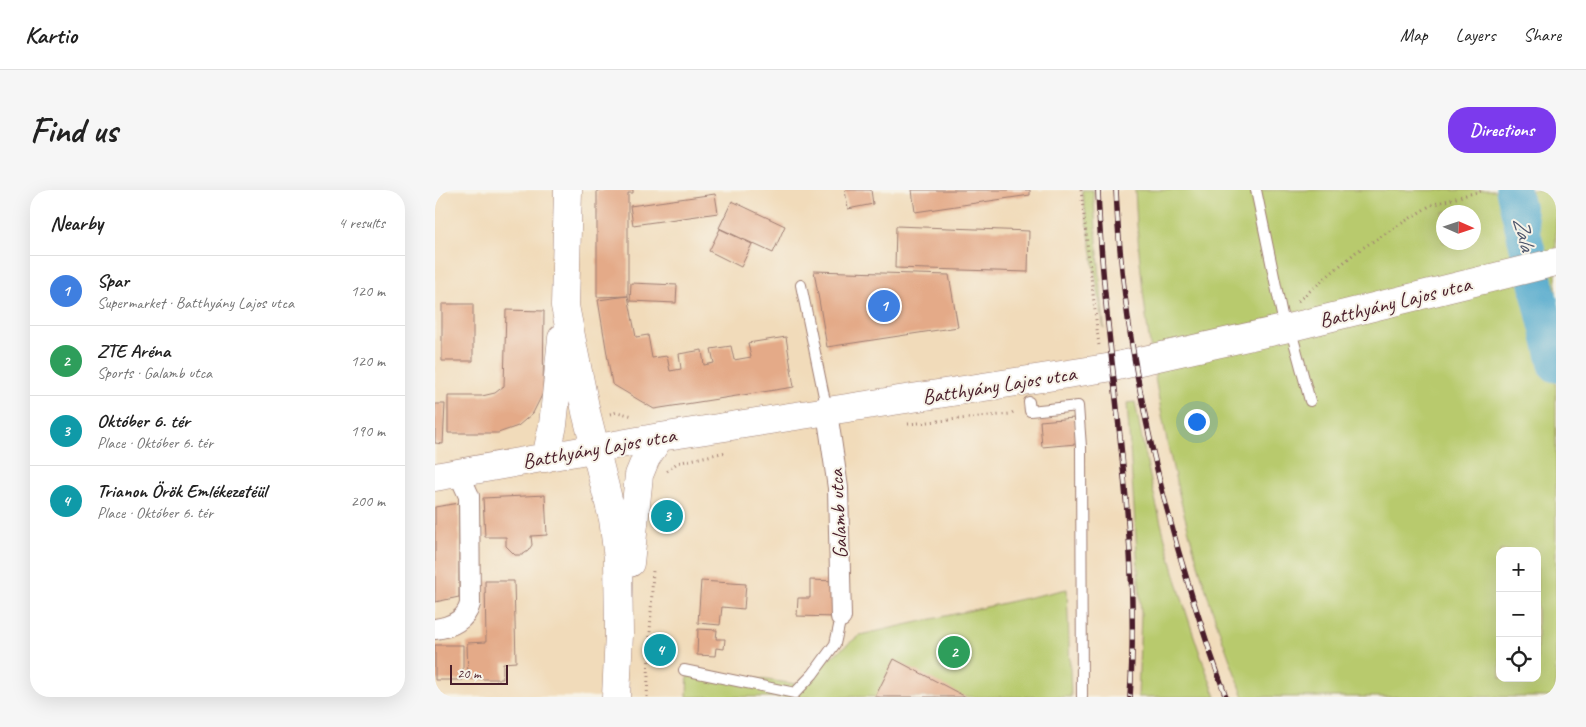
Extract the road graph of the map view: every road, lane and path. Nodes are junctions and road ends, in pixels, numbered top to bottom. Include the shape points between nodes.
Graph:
1 (568, 190) edge
2 (1081, 190) edge
3 (1256, 190) edge
4 (1484, 190) edge
5 (1556, 262) edge
6 (801, 285) dead end
7 (565, 306) junction
8 (1285, 321) junction
9 (1100, 354) dead end
10 (1310, 401) dead end
11 (1029, 402) dead end
12 (827, 412) junction
13 (660, 437) junction
14 (596, 449) junction
15 (734, 451) dead end
16 (547, 458) junction
17 (663, 473) dead end
18 (447, 475) edge
19 (653, 568) dead end
20 (841, 617) joint
21 (435, 629) edge
22 (619, 634) junction
23 (684, 670) dead end
24 (616, 697) edge
25 (647, 697) edge
26 (1083, 697) edge

1 - 7 street
2 - 9 path
3 - 8 lane
4 - 8 path via 1431,205 1356,252
5 - 8 street, Batthyány Lajos utca via 1329,318
6 - 12 lane
7 - 14 street
7 - 16 street
8 - 10 lane
8 - 12 street, Batthyány Lajos utca via 1090,371
11 - 26 lane via 1030,411 1078,406
12 - 13 street, Batthyány Lajos utca
12 - 20 street, Galamb utca via 838,488
13 - 14 street, Batthyány Lajos utca
13 - 22 street via 646,458 637,485
14 - 16 street, Batthyány Lajos utca
14 - 22 street via 613,519
15 - 17 path via 677,463
16 - 18 street, Batthyány Lajos utca
18 - 21 street via 469,496 470,604 461,619
19 - 25 path
20 - 23 lane via 835,644 795,693
22 - 24 street

